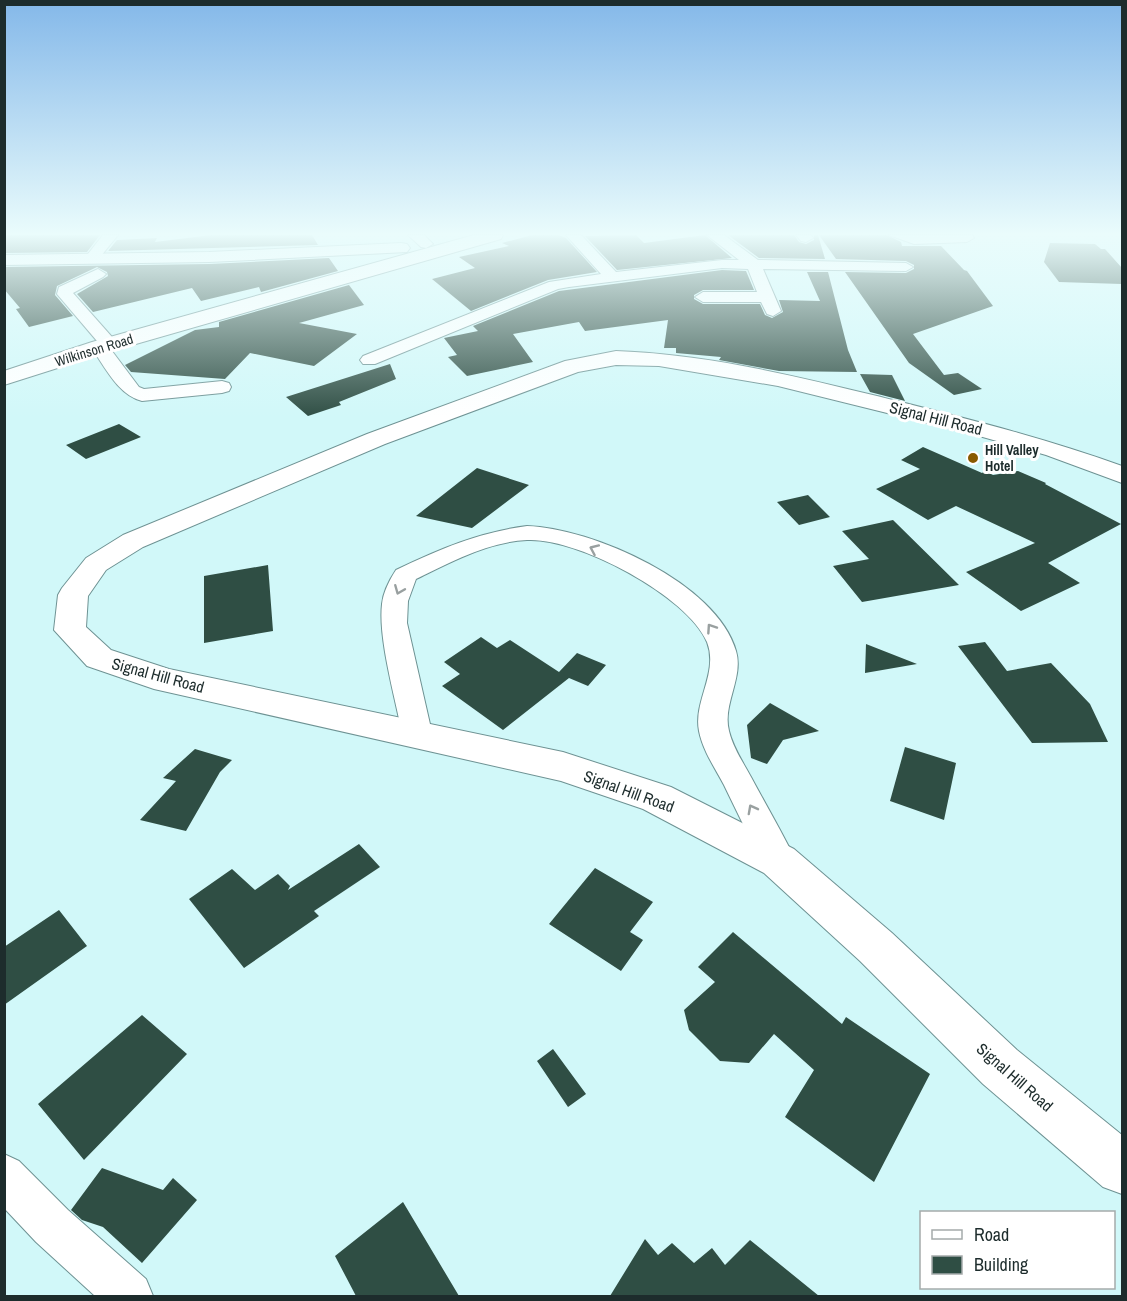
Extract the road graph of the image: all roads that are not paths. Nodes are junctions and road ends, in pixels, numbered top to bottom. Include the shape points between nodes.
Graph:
1 (66, 296) edge
2 (254, 296) edge
3 (254, 296) edge
4 (528, 296) edge
5 (767, 296) edge
6 (703, 297) dead end
7 (101, 342) junction
8 (369, 360) dead end
9 (4, 366) edge
10 (4, 378) edge
11 (222, 387) dead end
12 (1122, 475) edge
13 (417, 734) junction
14 (779, 861) junction
15 (1122, 1168) edge
16 (4, 1176) edge
17 (129, 1296) edge

1 - 7 street
2 - 7 main road, Wilkinson Road
3 - 7 main road, Wilkinson Road
4 - 8 street
5 - 6 street via 770,304
7 - 9 main road, Wilkinson Road
7 - 10 main road, Wilkinson Road
7 - 11 street via 132,391 141,395
12 - 13 main road, Signal Hill Road via 1056,450 981,429 778,379 659,359 616,358 573,366 376,439 133,541 96,564 73,596 70,630 99,658 166,680
13 - 14 main road, Signal Hill Road via 563,767 657,798
14 -> 13 street via 713,728 726,667 721,643 702,614 676,590 570,538 542,533 508,536 462,547 405,575 395,601 394,623
14 - 15 main road, Signal Hill Road via 876,947 1000,1067
16 - 17 street

